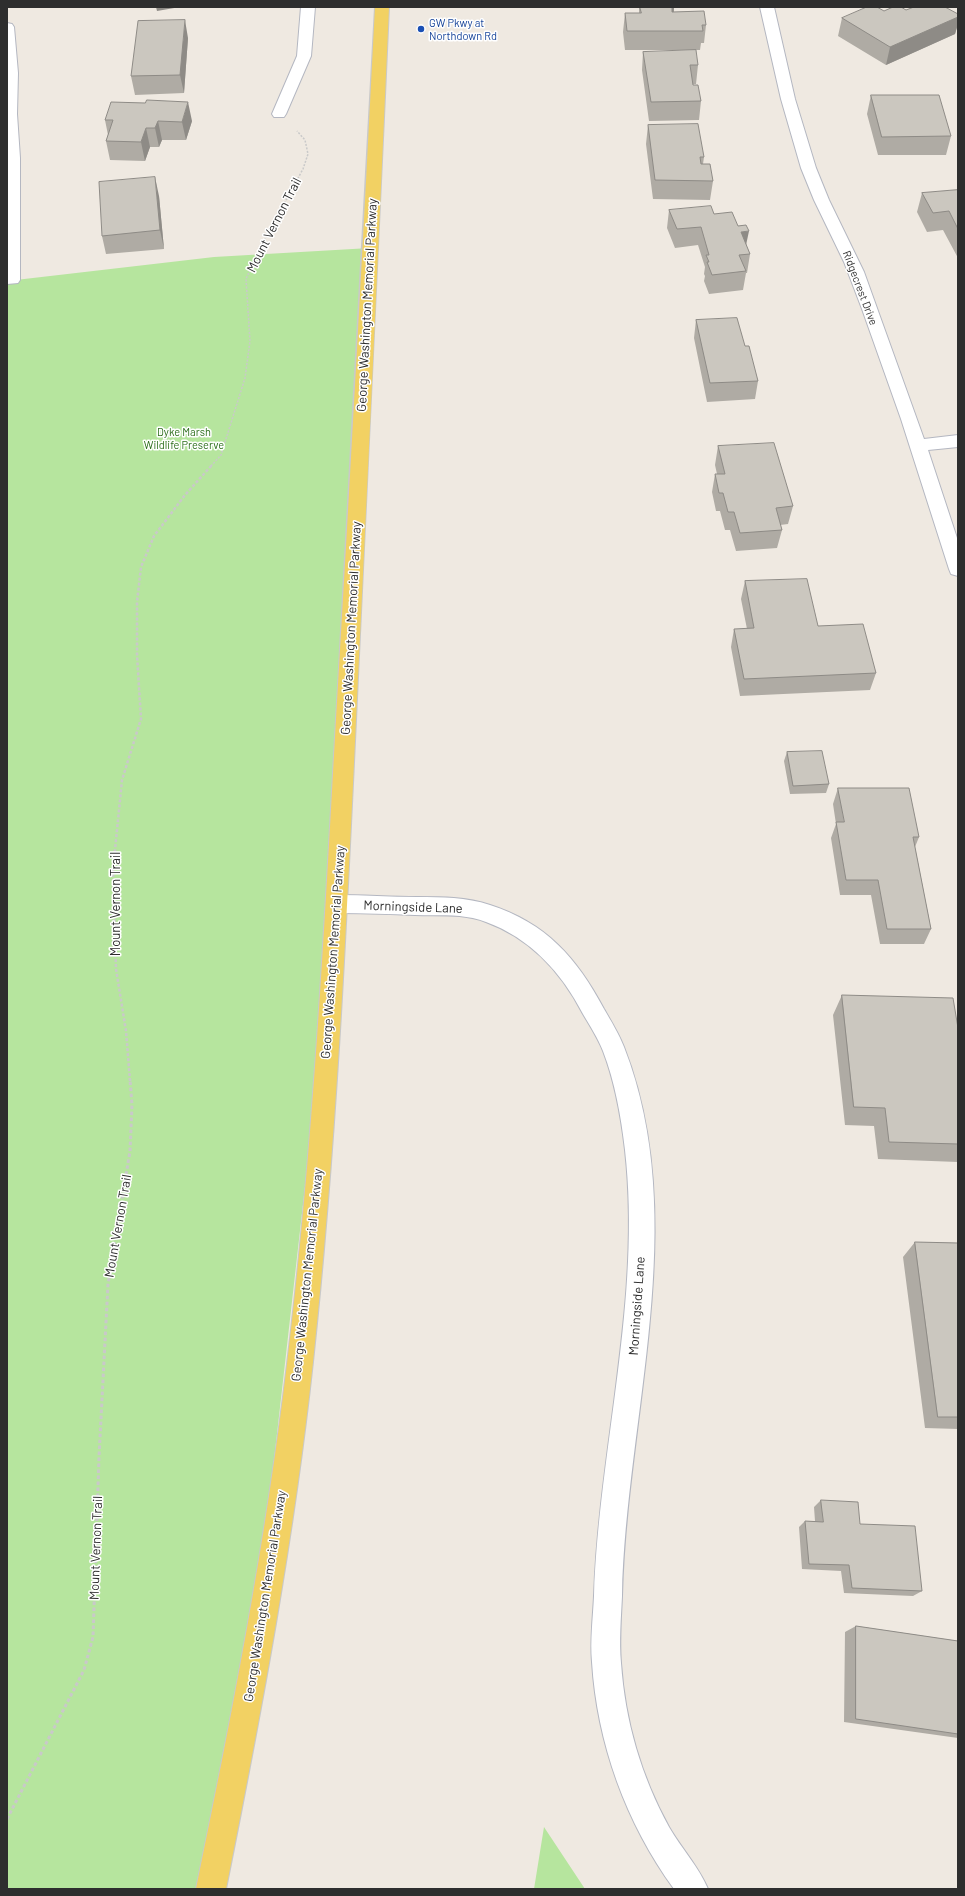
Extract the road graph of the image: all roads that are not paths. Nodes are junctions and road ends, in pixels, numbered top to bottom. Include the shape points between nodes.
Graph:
1 (308, 7) edge
2 (382, 7) edge
3 (767, 7) edge
4 (7, 27) edge
5 (279, 114) road end
6 (12, 280) dead end
7 (958, 441) edge
8 (918, 445) junction
9 (958, 569) edge
10 (337, 904) junction
11 (211, 1889) edge
12 (693, 1889) edge

1 - 5 street via 304,56
2 - 10 main road, George Washington Memorial Parkway
3 - 8 street, Ridgecrest Drive via 790,108 802,148 817,190 855,270
4 - 6 street via 13,158
7 - 8 street
8 - 9 street, Ridgecrest Drive
10 - 11 main road, George Washington Memorial Parkway via 323,1108 299,1366 278,1523 243,1734
10 - 12 street, Morningside Lane via 456,907 486,912 517,926 555,953 569,968 595,1008 622,1068 632,1108 639,1159 642,1220 636,1339 609,1546 606,1660 614,1722 628,1771 646,1812 679,1871

